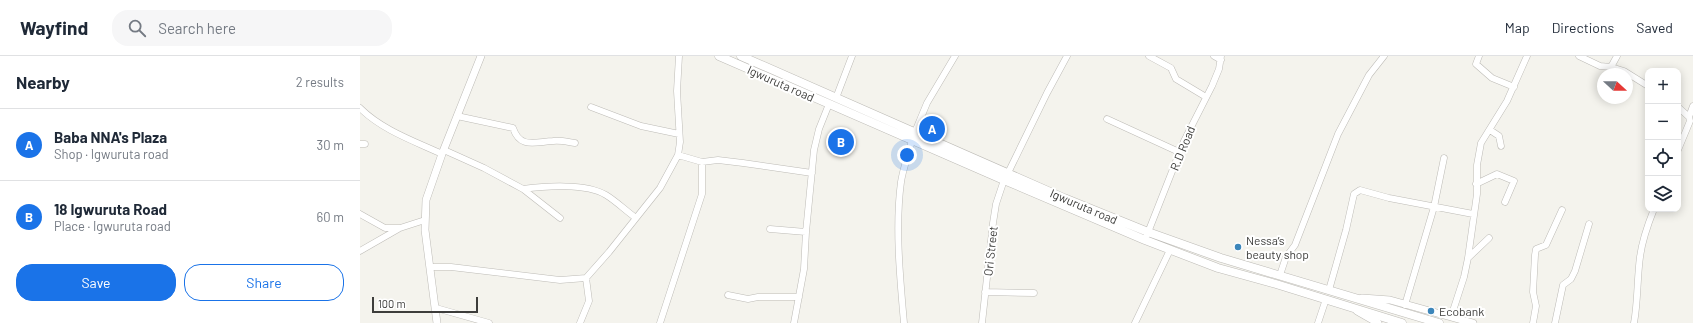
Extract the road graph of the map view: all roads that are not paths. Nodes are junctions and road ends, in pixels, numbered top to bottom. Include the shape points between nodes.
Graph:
1 (481, 56) edge
2 (679, 56) edge
3 (719, 56) edge
4 (743, 56) edge
5 (852, 56) edge
6 (955, 56) edge
7 (1067, 56) edge
8 (1149, 56) edge
9 (1214, 56) edge
10 (1384, 56) edge
11 (1479, 56) edge
12 (1527, 56) edge
13 (1579, 56) edge
14 (1617, 56) edge
15 (1221, 58) edge
16 (1611, 67) junction
17 (1645, 84) edge
18 (1514, 87) junction
19 (1206, 97) junction
20 (836, 98) junction
21 (829, 104) junction
22 (1693, 106) edge
23 (591, 107) dead end
24 (360, 108) edge
25 (1681, 110) edge
26 (457, 116) junction
27 (1689, 117) junction
28 (1107, 119) dead end
29 (1490, 130) junction
30 (915, 132) junction
31 (679, 134) junction
32 (912, 140) junction
33 (576, 143) dead end
34 (1681, 143) edge
35 (1501, 146) dead end
36 (443, 152) junction
37 (1179, 152) junction
38 (678, 155) junction
39 (1444, 158) dead end
40 (702, 162) junction
41 (812, 173) junction
42 (1006, 177) junction
43 (1476, 184) junction
44 (523, 190) junction
45 (1505, 202) dead end
46 (1434, 207) junction
47 (1562, 210) dead end
48 (1653, 212) edge
49 (360, 214) edge
50 (1473, 214) junction
51 (560, 218) dead end
52 (636, 218) junction
53 (425, 220) junction
54 (1589, 224) dead end
55 (400, 228) junction
56 (770, 229) dead end
57 (806, 232) junction
58 (1148, 232) junction
59 (1489, 238) dead end
60 (1144, 240) junction
61 (1170, 250) junction
62 (360, 252) edge
63 (1468, 258) junction
64 (431, 267) junction
65 (1280, 275) junction
66 (586, 278) junction
67 (1329, 290) junction
68 (985, 292) junction
69 (1034, 293) dead end
70 (728, 295) dead end
71 (799, 297) junction
72 (1352, 297) junction
73 (1326, 299) junction
74 (1405, 305) junction
75 (1350, 307) junction
76 (436, 308) junction
77 (1451, 317) junction
78 (437, 323) edge
79 (489, 323) edge
80 (580, 323) edge
81 (660, 323) edge
82 (794, 323) edge
83 (904, 323) edge
84 (982, 323) edge
85 (1135, 323) edge
86 (1318, 323) edge
87 (1378, 323) edge
88 (1402, 323) edge
89 (1439, 323) edge
90 (1473, 323) edge
91 (1533, 323) edge
92 (1555, 323) edge
93 (1634, 323) edge

1 - 26 street
2 - 31 street
3 - 21 main road, Igwuruta road
4 - 20 main road, Igwuruta road
5 - 20 street
6 - 30 street via 927,103
7 - 42 street, Ori Street
8 - 19 street via 1171,68 1176,79
9 - 15 street
10 - 65 street via 1369,75 1338,134 1295,245 1286,257
11 - 18 street via 1476,64 1492,78
12 - 18 street
13 - 16 street via 1600,66
14 - 16 street
15 - 19 street, R.D Road
16 - 17 street via 1624,71
18 - 29 street
19 - 37 street, R.D Road
20 - 30 main road, Igwuruta road
21 - 32 main road, Igwuruta road
21 - 41 street via 819,129
22 - 27 street
23 - 31 street via 641,126
24 - 36 street via 376,122
25 - 27 street
26 - 33 street via 513,128 522,142
26 - 36 street
27 - 34 street via 1690,121
28 - 37 street
29 - 35 street via 1499,136
29 - 43 street via 1481,143
30 - 42 main road, Igwuruta road
31 - 38 street
32 - 42 main road, Igwuruta road
32 - 83 street via 901,180 898,210
36 - 44 street via 484,168
36 - 53 street via 426,200
37 - 58 street, R.D Road
38 - 40 street
38 - 52 street via 667,177
39 - 46 street
40 - 41 street via 718,160
40 - 81 street via 702,194
41 - 57 street
42 - 58 main road, Igwuruta road
42 - 60 main road, Igwuruta road
42 - 68 street, Ori Street via 996,204
43 - 45 street via 1497,174 1514,181
43 - 50 street
44 - 51 street
44 - 52 street via 562,186 599,192
46 - 50 street
46 - 67 street via 1360,190 1354,194
46 - 74 street
47 - 91 street via 1546,245 1536,249 1533,292 1536,306
48 - 93 street via 1640,256 1638,305
49 - 55 street via 385,228
50 - 63 street
52 - 66 street
53 - 55 street
53 - 64 street
54 - 92 street via 1575,271 1571,279 1563,285
55 - 62 street
56 - 57 street
57 - 71 street
58 - 60 street, R.D Road
58 - 65 main road, Igwuruta road via 1221,258
59 - 63 street
60 - 61 main road, Igwuruta road
61 - 73 main road, Igwuruta road via 1218,268
61 - 85 street
63 - 77 street
64 - 66 street via 451,267 560,280
64 - 76 street
65 - 67 main road, Igwuruta road
66 - 80 street via 589,301
67 - 72 main road, Igwuruta road
68 - 69 street
68 - 84 street, Ori Street
70 - 71 street via 748,299
71 - 82 street
72 - 74 street via 1390,300
72 - 89 main road, Igwuruta road
73 - 75 main road, Igwuruta road
73 - 86 street
74 - 77 street
75 - 87 street
75 - 88 main road, Igwuruta road
76 - 78 street
76 - 79 street
77 - 90 street

